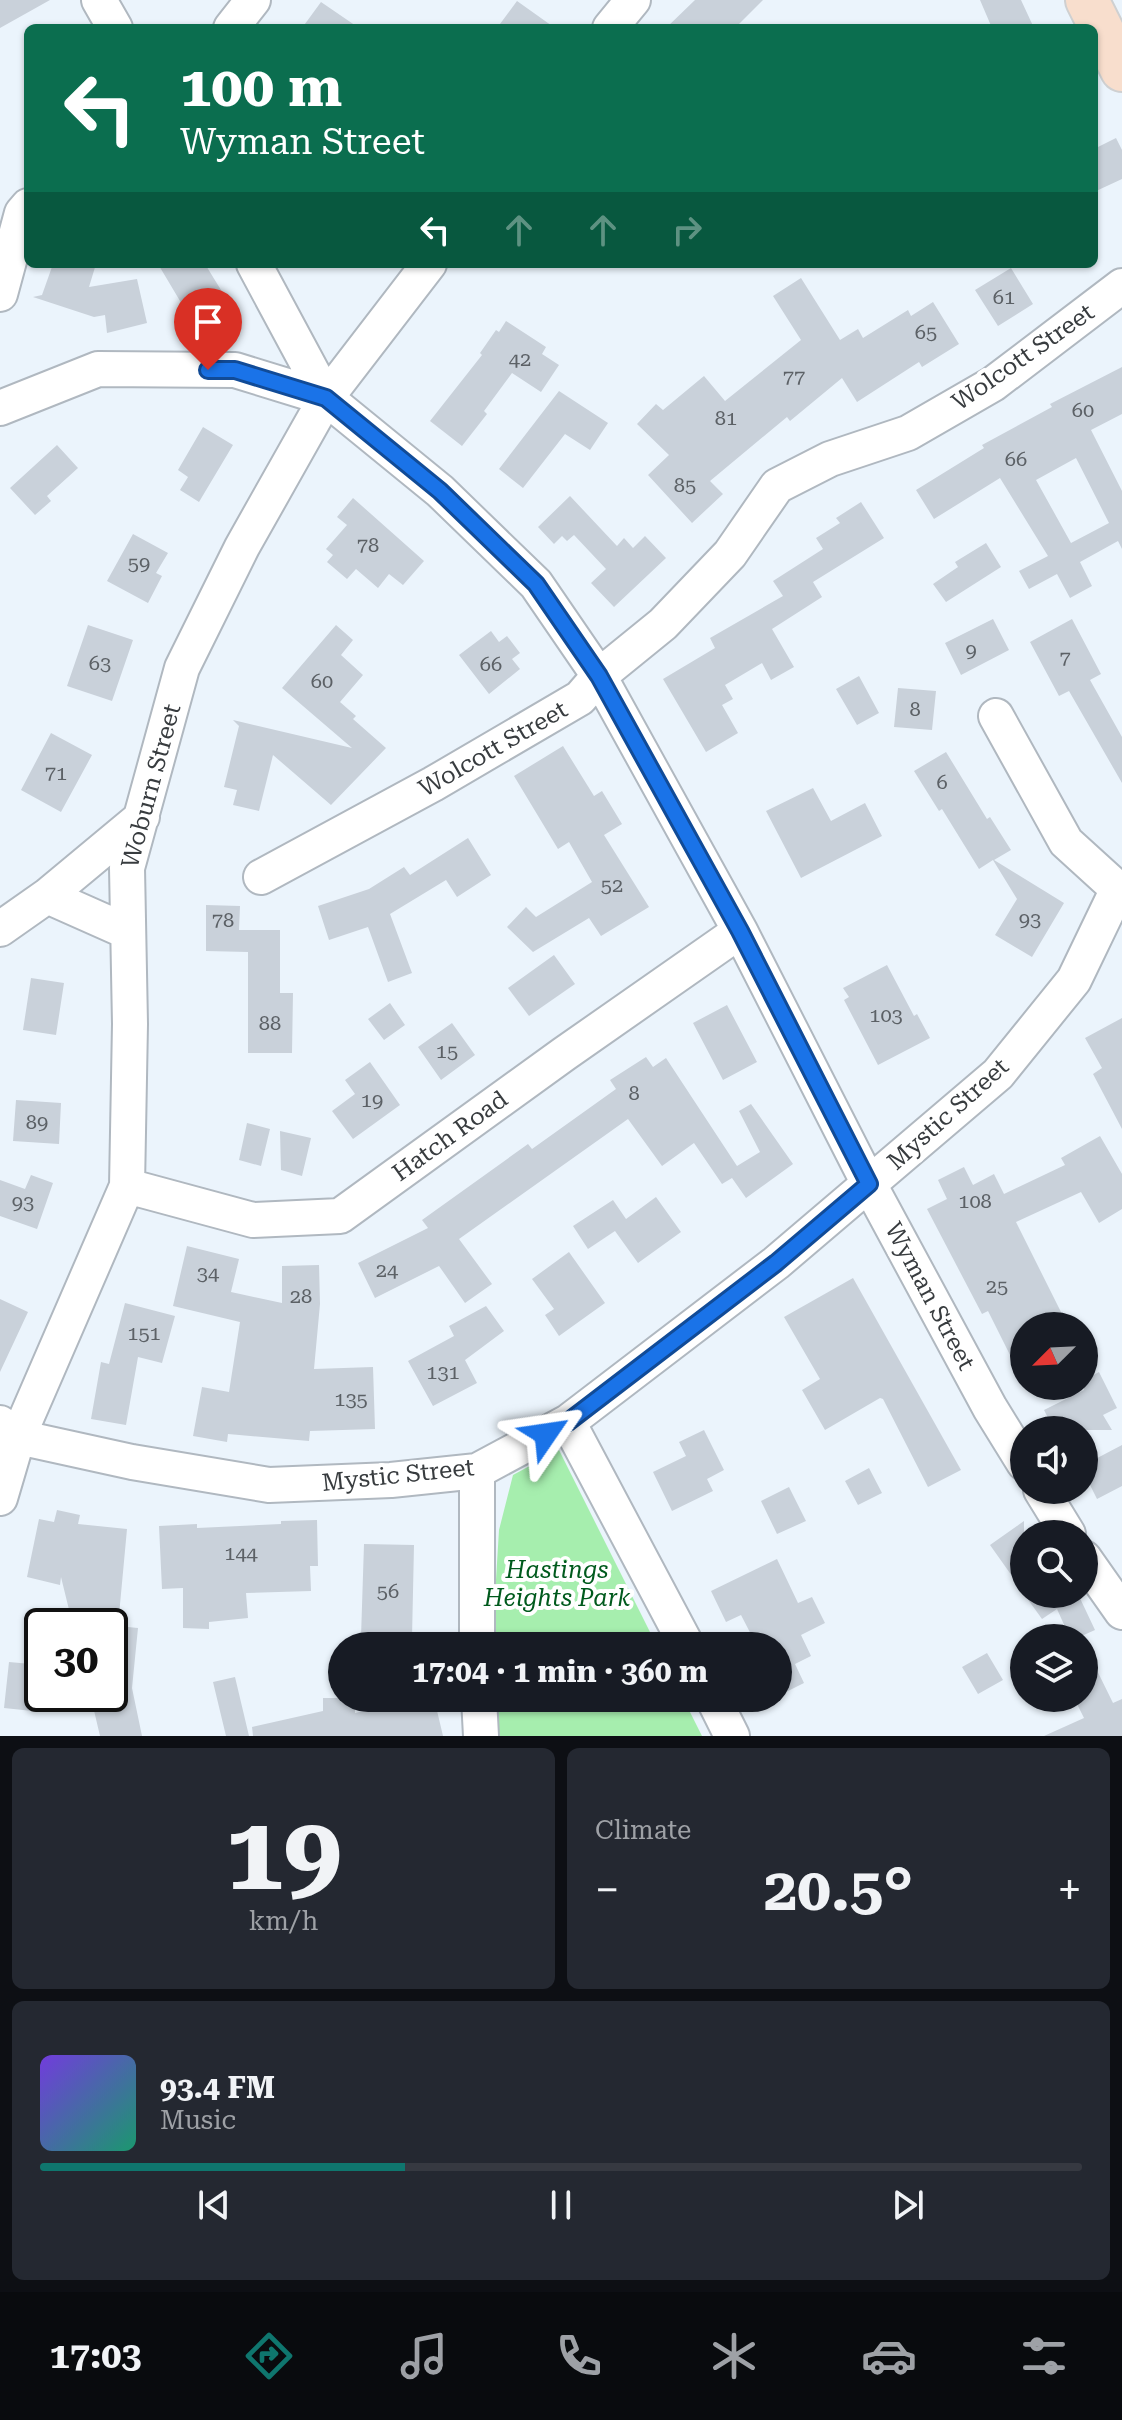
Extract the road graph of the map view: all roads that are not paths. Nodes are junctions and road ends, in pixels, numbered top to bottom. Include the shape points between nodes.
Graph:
1 (99, 0) edge
2 (253, 0) edge
3 (599, 0) edge
4 (633, 0) edge
5 (1087, 0) edge
6 (113, 24) edge
7 (234, 24) edge
8 (606, 24) edge
9 (611, 24) edge
10 (1122, 70) edge
11 (24, 211) edge
12 (256, 268) edge
13 (426, 268) edge
14 (1122, 286) edge
15 (0, 294) edge
16 (326, 398) junction
17 (0, 408) edge
18 (599, 676) junction
19 (996, 716) dead end
20 (142, 817) junction
21 (261, 877) dead end
22 (1121, 890) edge
23 (47, 896) junction
24 (0, 929) edge
25 (740, 931) junction
26 (128, 932) junction
27 (869, 1184) junction
28 (127, 1186) junction
29 (568, 1422) junction
30 (9, 1430) edge
31 (1010, 1440) edge
32 (477, 1471) junction
33 (0, 1498) edge
34 (1098, 1578) edge
35 (1122, 1612) edge
36 (477, 1632) edge
37 (680, 1632) edge
38 (480, 1712) edge
39 (720, 1712) edge
40 (481, 1736) edge
41 (732, 1736) edge

1 - 6 street
2 - 7 street
3 - 8 street
4 - 9 street
5 - 10 main road
11 - 15 street
12 - 16 street, Wyman Street
13 - 16 street, Woburn Street
14 - 18 street, Wolcott Street via 993,384 908,433 830,459 777,486 730,554 663,624
16 - 17 street via 235,370 98,369
16 - 18 street, Wyman Street via 440,491 536,584
16 - 20 street, Woburn Street via 182,668
18 - 21 street, Wolcott Street via 580,698
18 - 25 street, Wyman Street
19 - 22 street via 1066,842
20 - 23 street
20 - 26 street, Woburn Street via 127,868
22 - 27 street, Mystic Street via 1074,980 998,1074
23 - 24 street
23 - 26 street
25 - 27 street, Wyman Street
25 - 28 street, Hatch Road via 340,1216 253,1220
26 - 28 street, Woburn Street
27 - 29 street, Mystic Street via 776,1263
27 - 31 street, Wyman Street
28 - 30 street, Woburn Street
29 - 32 street, Mystic Street
29 - 37 street
30 - 32 street, Mystic Street via 132,1462 269,1485
30 - 33 street, Woburn Street
32 - 36 street
34 - 35 street
38 - 40 street
39 - 41 street

